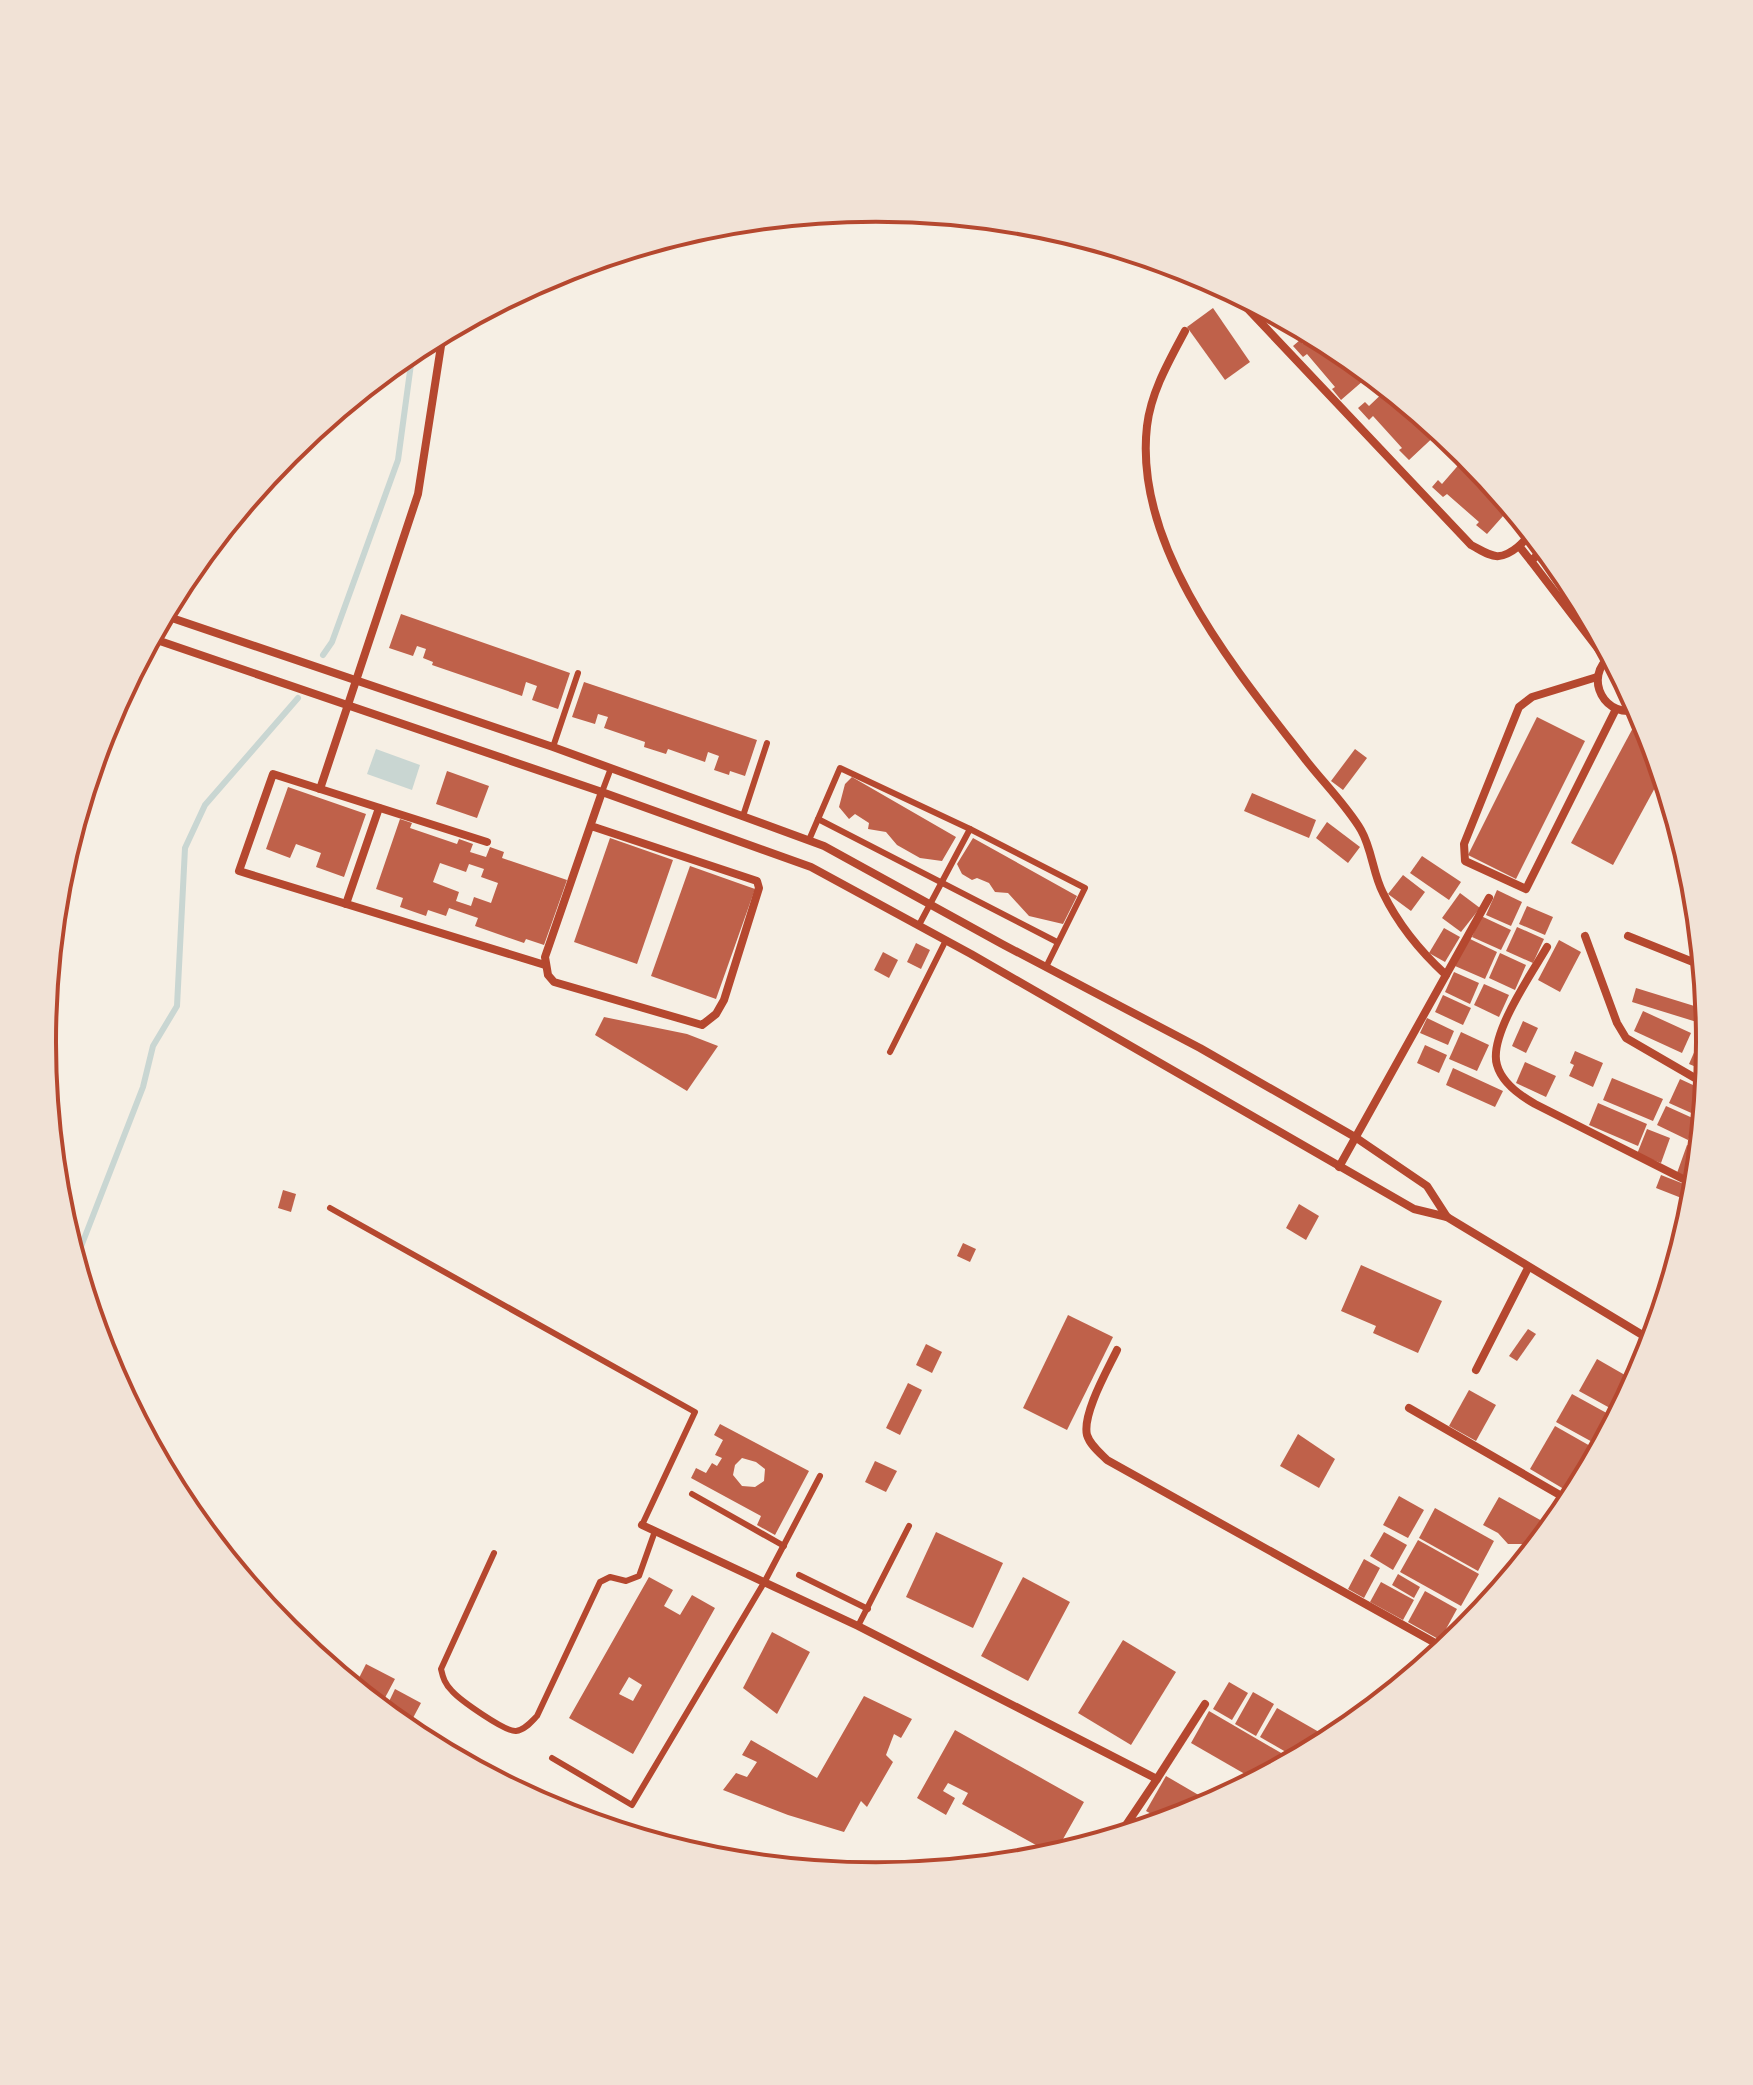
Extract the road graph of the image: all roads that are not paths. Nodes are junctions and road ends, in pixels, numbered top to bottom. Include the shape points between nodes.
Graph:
1 (1253, 314) edge
2 (1185, 331) dead end
3 (441, 348) edge
4 (1525, 540) edge
5 (1519, 546) junction
6 (1536, 556) edge
7 (1531, 561) junction
8 (174, 619) edge
9 (1581, 623) edge
10 (161, 641) edge
11 (1604, 665) edge
12 (578, 673) dead end
13 (1597, 677) junction
14 (356, 679) junction
15 (348, 704) junction
16 (1616, 709) junction
17 (1627, 712) edge
18 (767, 743) dead end
19 (553, 747) junction
20 (611, 768) junction
21 (320, 789) junction
22 (602, 792) junction
23 (379, 808) junction
24 (743, 816) junction
25 (818, 819) junction
26 (591, 826) junction
27 (970, 829) junction
28 (809, 840) junction
29 (487, 842) dead end
30 (943, 881) junction
31 (1489, 898) dead end
32 (346, 904) junction
33 (932, 904) junction
34 (919, 925) junction
35 (1585, 936) dead end
36 (1628, 936) dead end
37 (946, 940) junction
38 (1057, 942) junction
39 (1547, 947) dead end
40 (1692, 962) edge
41 (545, 965) junction
42 (1046, 967) junction
43 (1446, 975) junction
44 (890, 1052) dead end
45 (1696, 1078) edge
46 (1355, 1137) junction
47 (1339, 1167) junction
48 (1685, 1180) edge
49 (330, 1208) dead end
50 (1447, 1217) junction
51 (1528, 1268) junction
52 (1642, 1335) edge
53 (1117, 1350) dead end
54 (1476, 1370) dead end
55 (1409, 1408) dead end
56 (820, 1476) dead end
57 (692, 1494) dead end
58 (1561, 1495) edge
59 (642, 1525) joint
60 (909, 1526) dead end
61 (655, 1531) junction
62 (784, 1546) junction
63 (494, 1553) dead end
64 (799, 1575) dead end
65 (765, 1581) junction
66 (868, 1609) junction
67 (858, 1626) junction
68 (1435, 1643) edge
69 (1205, 1704) dead end
70 (552, 1758) dead end
71 (1157, 1779) junction
72 (1127, 1823) edge

1 - 5 street via 1471,545 1495,557 1508,556
2 - 43 street via 1160,378 1147,424 1145,470 1157,525 1223,648 1362,831 1382,892 1417,945
3 - 14 street via 418,494
4 - 5 street
5 - 7 street
6 - 7 street
7 - 9 street
8 - 14 street
10 - 15 street
11 - 13 street
12 - 19 lane
13 - 16 street via 1601,696
13 - 16 street via 1532,697 1519,707 1464,844 1465,861 1526,889
14 - 15 street
14 - 19 street
15 - 21 street
15 - 22 street
16 - 17 street
18 - 24 lane
19 - 20 street
20 - 22 lane
20 - 24 street
21 - 23 street
21 - 32 street via 273,774 239,871
22 - 26 street
22 - 34 street via 811,867
23 - 29 street
23 - 32 street
24 - 28 street
25 - 27 lane via 840,768
25 - 28 lane
25 - 30 lane
26 - 41 street
26 - 41 street via 757,881 724,1000 702,1025 554,982
27 - 30 lane
27 - 38 lane via 1085,888
28 - 33 street
30 - 33 lane
30 - 38 lane
31 - 43 street
32 - 41 street
33 - 34 lane
33 - 42 street
34 - 37 street
35 - 45 street via 1626,1038
36 - 40 street
37 - 44 lane
37 - 47 street
38 - 42 lane
39 - 48 street via 1499,1036 1496,1064 1506,1081 1522,1097
42 - 46 street
43 - 46 street
46 - 47 street
46 - 50 street via 1427,1186
47 - 50 street via 1414,1209
49 - 59 lane via 695,1412
50 - 51 street
51 - 52 street
51 - 54 street
53 - 68 street via 1088,1417 1087,1434 1107,1460
55 - 58 street
56 - 62 lane
57 - 62 lane
59 - 61 street
60 - 66 lane
61 - 63 lane via 639,1576 600,1582 537,1716 516,1731 455,1695 441,1669
61 - 65 street
62 - 65 lane
64 - 66 lane
65 - 67 street
65 - 70 lane via 632,1805
66 - 67 lane
67 - 71 street
69 - 71 street
71 - 72 street

